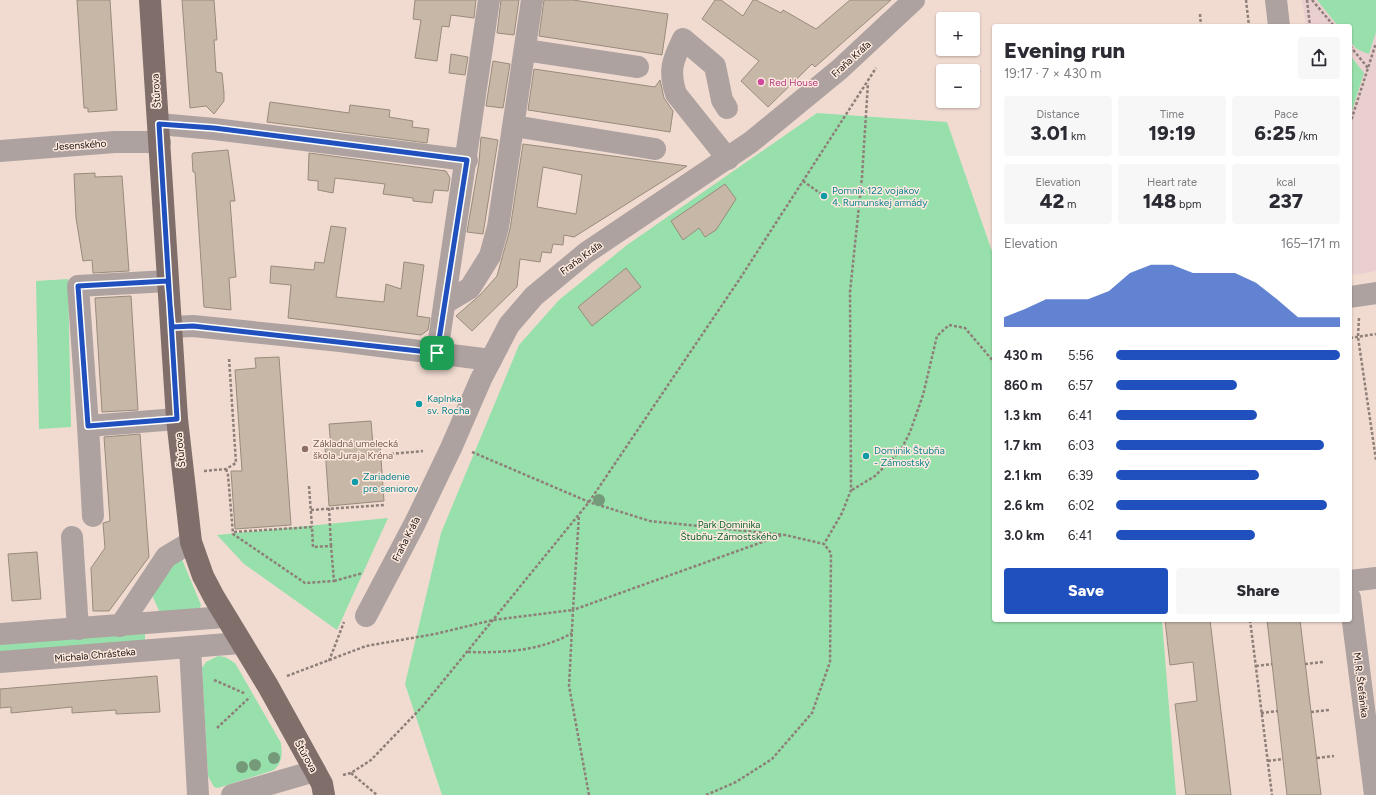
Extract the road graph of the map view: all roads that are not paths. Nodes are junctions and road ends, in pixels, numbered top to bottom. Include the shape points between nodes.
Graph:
1 (150, 0) edge
2 (489, 0) edge
3 (532, 0) edge
4 (914, 0) edge
5 (1276, 0) edge
6 (1279, 24) edge
7 (525, 50) junction
8 (638, 67) dead end
9 (727, 108) dead end
10 (514, 126) junction
11 (159, 133) junction
12 (656, 149) dead end
13 (0, 151) edge
14 (728, 159) junction
15 (467, 160) junction
16 (168, 281) junction
17 (445, 303) junction
18 (172, 327) junction
19 (437, 353) junction
20 (491, 360) junction
21 (177, 419) junction
22 (88, 426) junction
23 (93, 516) dead end
24 (72, 537) dead end
25 (191, 542) junction
26 (1376, 578) edge
27 (1352, 581) edge
28 (1352, 614) edge
29 (356, 617) road end
30 (225, 618) junction
31 (120, 626) junction
32 (78, 629) junction
33 (0, 634) edge
34 (240, 643) junction
35 (190, 647) junction
36 (0, 662) edge
37 (315, 771) junction
38 (198, 795) edge
39 (232, 795) edge
40 (324, 795) edge
41 (1375, 795) edge

1 - 11 main road, Štúrova
2 - 15 street
3 - 7 street
4 - 14 street, Fraňa Kráľa via 840,69
5 - 6 street
7 - 8 street
7 - 10 street
9 - 14 street via 722,100 715,66 683,39 672,61 676,94
10 - 12 street
10 - 17 street via 498,227 490,256 470,288
11 - 13 street, Jesenského via 116,142
11 - 15 street, Jesenského via 214,128
11 - 16 main road, Štúrova
14 - 20 street, Fraňa Kráľa via 586,253 559,274 534,296 509,325
15 - 17 street
16 - 18 main road, Štúrova
16 - 22 street via 78,286
17 - 19 street
18 - 19 street via 193,326
18 - 21 main road, Štúrova
19 - 20 street
20 - 29 street, Fraňa Kráľa via 422,509
21 - 22 street
21 - 25 main road, Štúrova
22 - 23 street
24 - 32 street
25 - 30 main road, Štúrova via 203,576
25 - 31 street via 166,557
26 - 27 street
28 - 41 street, M. R. Štefánika
30 - 31 street
30 - 34 main road, Štúrova
31 - 32 street
32 - 33 street
34 - 35 street, Michala Chrásteka
34 - 37 main road, Štúrova via 268,686
35 - 36 street, Michala Chrásteka
35 - 38 street
37 - 39 street
37 - 40 main road, Štúrova

